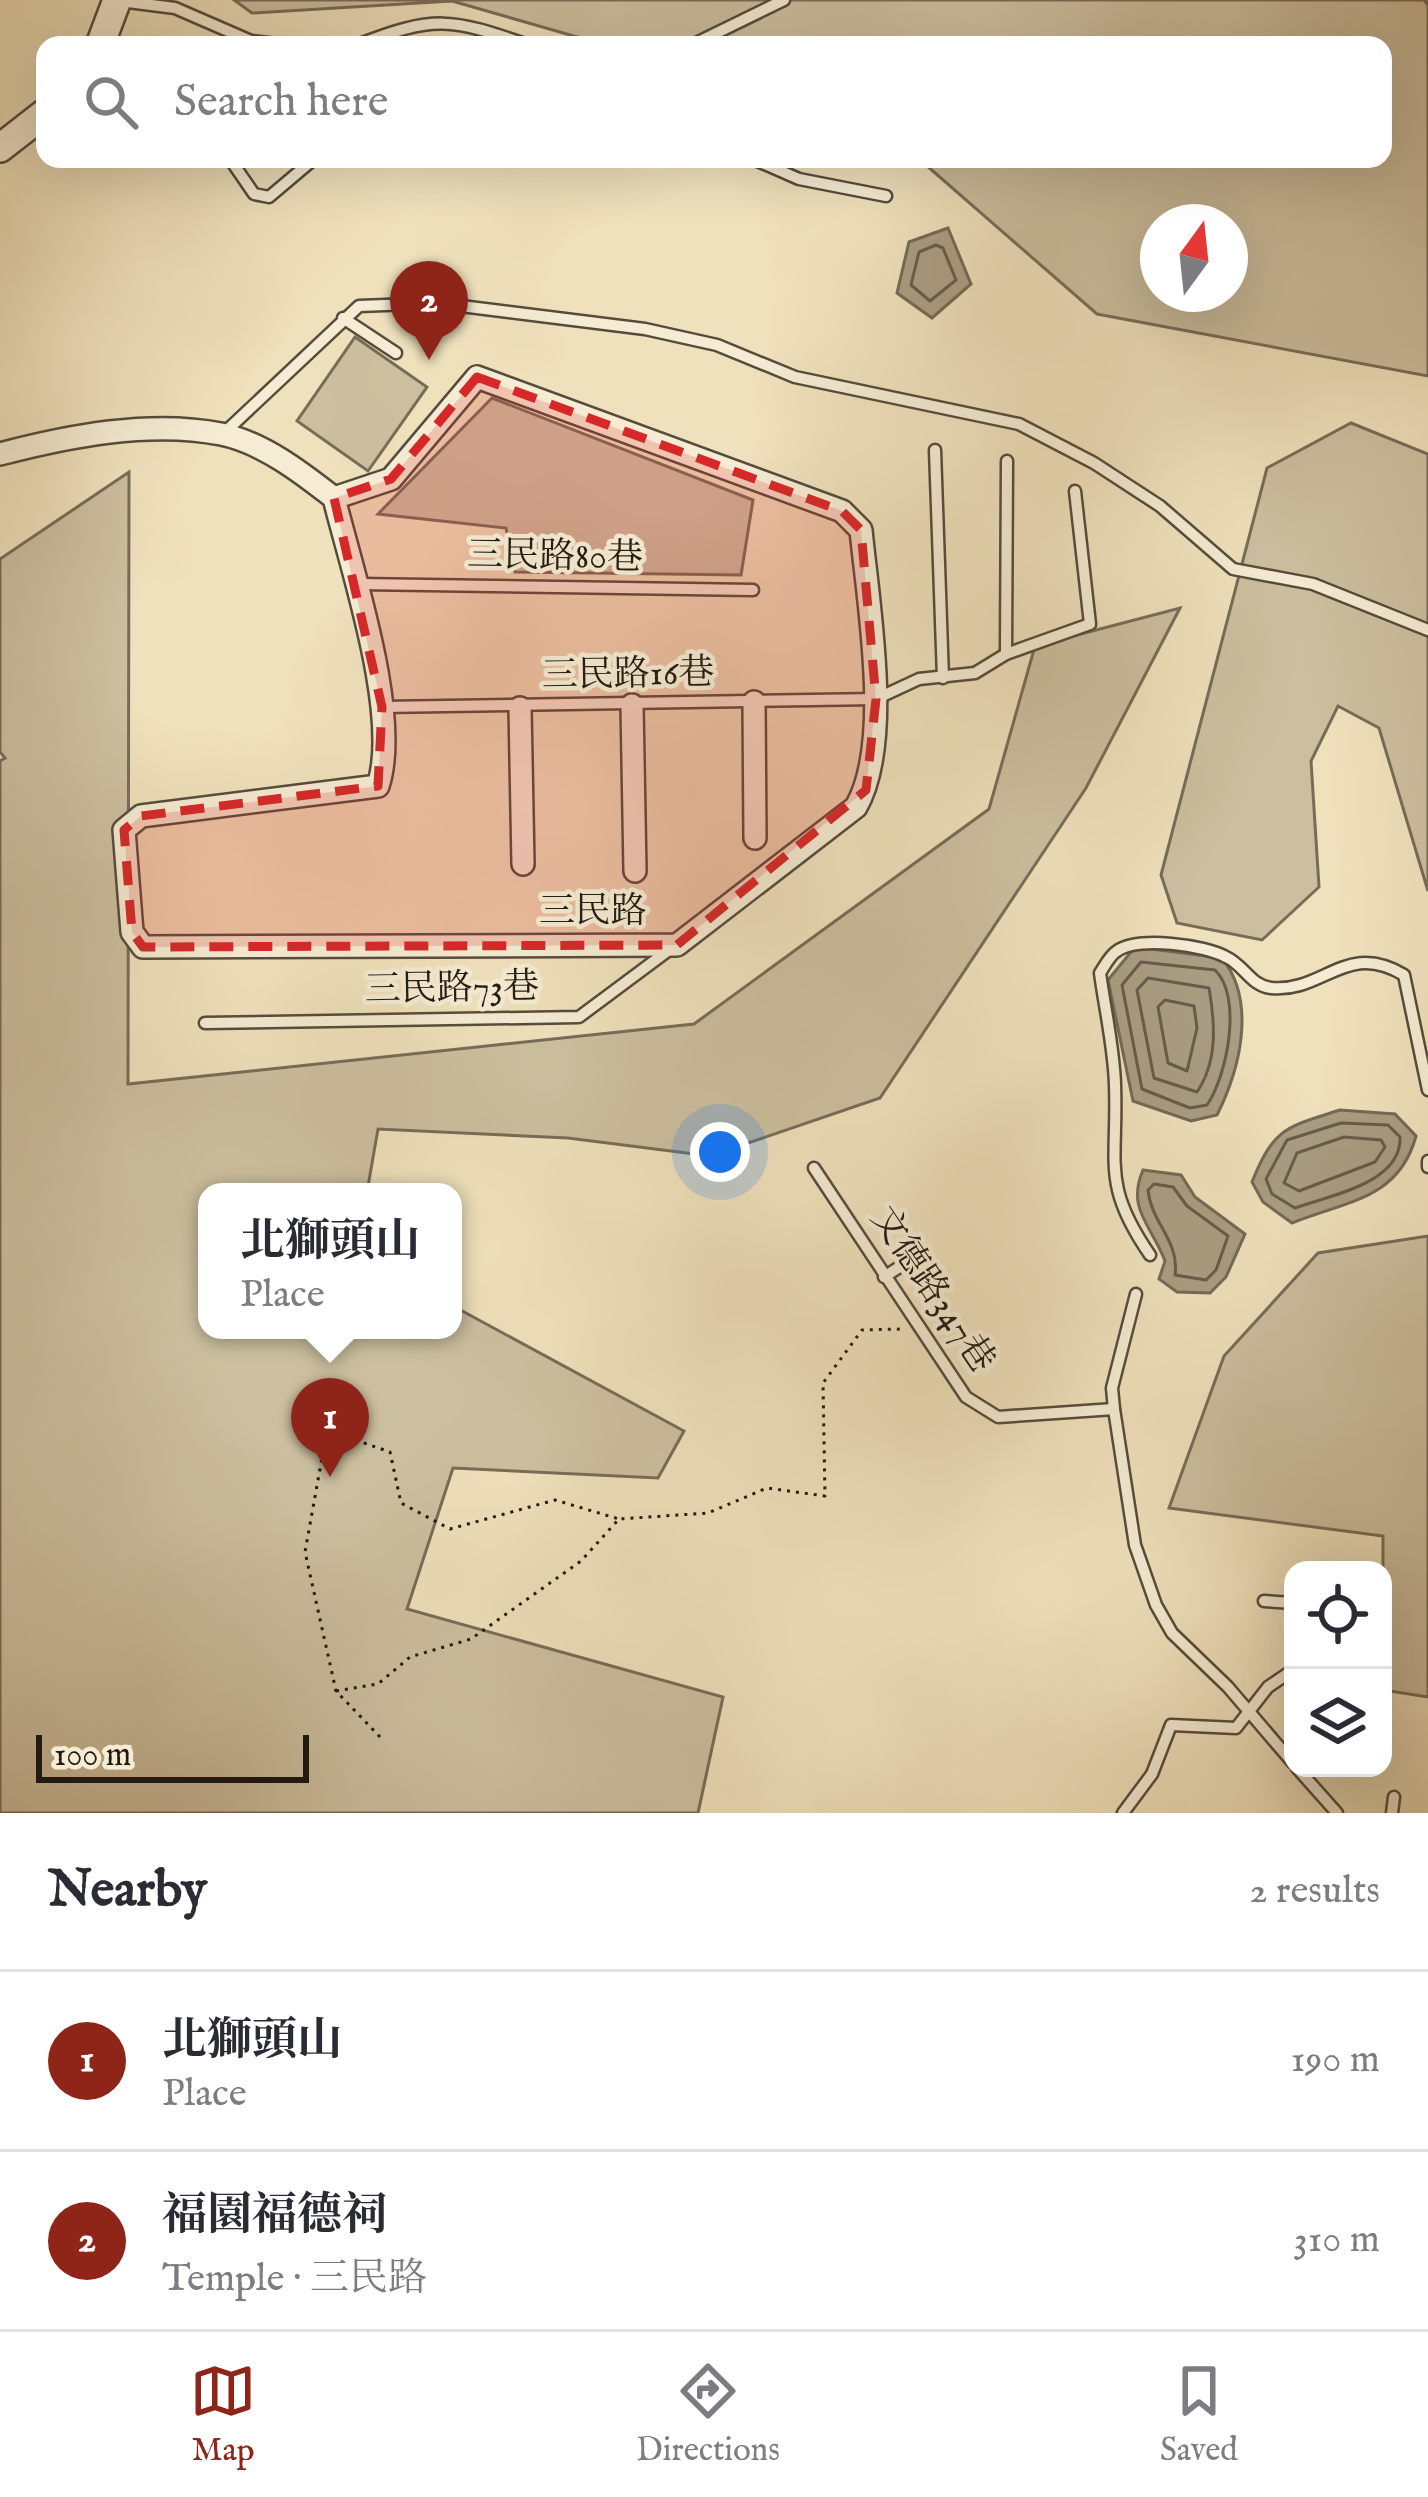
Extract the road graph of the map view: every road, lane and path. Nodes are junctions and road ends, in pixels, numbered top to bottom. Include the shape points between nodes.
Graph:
1 (117, 0) edge
2 (784, 0) edge
3 (103, 36) edge
4 (236, 36) edge
5 (381, 36) edge
6 (502, 36) edge
7 (710, 36) edge
8 (36, 120) edge
9 (0, 148) edge
10 (236, 168) edge
11 (303, 168) edge
12 (774, 168) edge
13 (886, 196) dead end
14 (343, 318) junction
15 (396, 353) dead end
16 (223, 434) junction
17 (935, 450) dead end
18 (0, 454) edge
19 (1007, 461) dead end
20 (1075, 491) dead end
21 (334, 498) junction
22 (355, 584) junction
23 (753, 590) dead end
24 (1428, 630) edge
25 (1006, 654) junction
26 (943, 678) junction
27 (876, 699) junction
28 (754, 702) junction
29 (632, 705) junction
30 (382, 707) junction
31 (520, 708) junction
32 (755, 838) dead end
33 (523, 864) dead end
34 (635, 871) dead end
35 (676, 945) junction
36 (206, 1023) dead end
37 (1428, 1090) edge
38 (814, 1168) dead end
39 (921, 1253) dead end
40 (1150, 1256) dead end
41 (884, 1277) junction
42 (1136, 1294) dead end
43 (921, 1328) junction
44 (1114, 1409) junction
45 (619, 1519) junction
46 (1264, 1601) dead end
47 (1284, 1603) edge
48 (1284, 1678) edge
49 (336, 1691) junction
50 (1248, 1710) junction
51 (380, 1737) dead end
52 (1284, 1753) edge
53 (1305, 1777) edge
54 (1394, 1797) dead end
55 (1123, 1813) edge
56 (1337, 1813) edge
57 (1392, 1813) edge

1 - 3 street
1 - 4 lane via 175,8
2 - 7 lane
5 - 6 lane via 456,20
8 - 9 street
10 - 11 lane via 254,194 269,197
12 - 13 lane
14 - 15 lane
14 - 16 lane
14 - 24 lane via 382,302 437,302 645,329 717,345 795,377 1019,424 1160,506 1233,569 1313,584
16 - 18 street via 126,431
16 - 21 street via 291,464
17 - 26 lane
19 - 25 lane
20 - 25 lane, 三民路16巷 via 1090,624
21 - 22 street, 三民路
21 - 27 street, 三民路 via 391,479 477,377 820,503 861,530
22 - 23 lane, 三民路80巷
22 - 30 street, 三民路
25 - 26 lane, 三民路16巷 via 975,673
26 - 27 lane, 三民路16巷 via 919,679
27 - 28 lane, 三民路16巷
27 - 35 street, 三民路 via 866,790 856,807
28 - 29 lane, 三民路16巷
28 - 32 street
29 - 31 lane, 三民路16巷
29 - 34 street
30 - 31 lane, 三民路16巷
30 - 35 street, 三民路 via 386,761 378,786 141,816 124,830 132,932 143,947
31 - 33 street
35 - 36 lane, 三民路73巷 via 579,1017
37 - 40 lane via 1403,975 1384,963 1358,962 1302,985 1270,988 1223,955 1140,944 1116,951 1100,973 1115,1085 1113,1181
38 - 41 lane, 文德路347巷
39 - 41 lane
41 - 43 lane, 文德路347巷
42 - 44 lane
43 - 44 lane, 文德路347巷 via 966,1397 998,1417
43 - 45 path via 862,1330 824,1383 826,1496 767,1488 708,1513
44 - 50 lane via 1135,1546 1156,1605 1172,1634
45 - 49 path via 581,1562 471,1639 410,1657 378,1684
45 - 49 path via 555,1500 450,1528 400,1503 390,1452 327,1430 304,1552
46 - 47 lane
48 - 50 lane
49 - 51 path
50 - 52 lane
50 - 55 lane via 1236,1728 1171,1725 1152,1774
53 - 56 lane
54 - 57 lane

